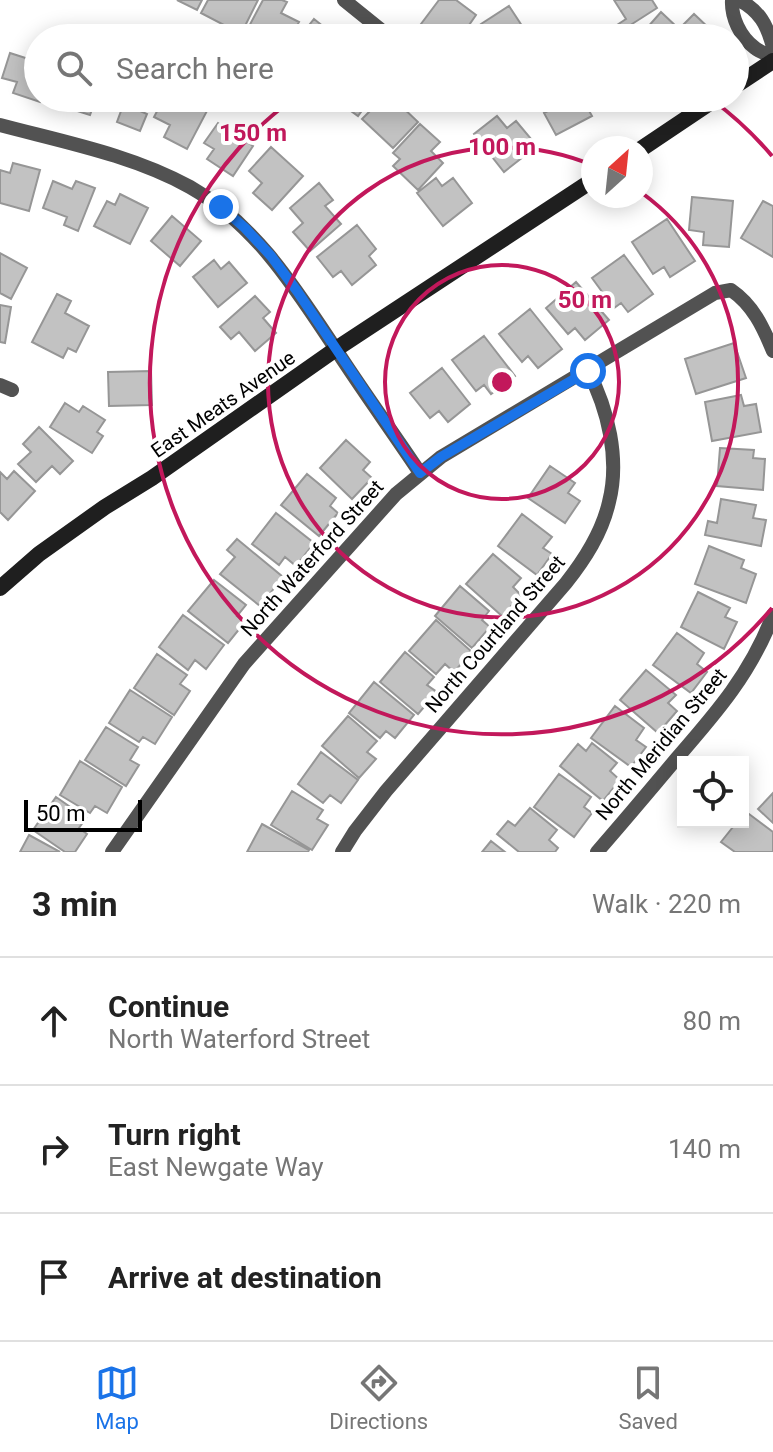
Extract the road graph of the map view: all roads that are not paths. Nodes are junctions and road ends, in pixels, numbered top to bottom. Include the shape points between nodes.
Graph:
1 (344, 0) edge
2 (732, 0) edge
3 (739, 0) edge
4 (374, 24) edge
5 (736, 24) edge
6 (749, 42) edge
7 (773, 47) edge
8 (773, 59) edge
9 (749, 76) edge
10 (696, 112) edge
11 (0, 125) edge
12 (653, 141) edge
13 (581, 188) edge
14 (336, 349) junction
15 (773, 351) edge
16 (588, 371) junction
17 (420, 473) junction
18 (0, 588) edge
19 (773, 615) edge
20 (112, 852) edge
21 (342, 852) edge
22 (597, 852) edge

1 - 4 street
2 - 5 street
3 - 7 street via 768,28
6 - 8 street
8 - 9 street
10 - 12 street
11 - 14 street via 128,160 221,207 271,256
13 - 14 street, East Meats Avenue
14 - 17 street
14 - 18 street, East Meats Avenue via 83,522
15 - 16 street, North Waterford Street via 753,310 731,290 715,293
16 - 17 street, North Waterford Street
16 - 21 street, North Courtland Street via 605,411 612,475 609,502 587,557 386,791
17 - 20 street, North Waterford Street via 244,664
19 - 22 street, North Meridian Street via 745,674 720,708

